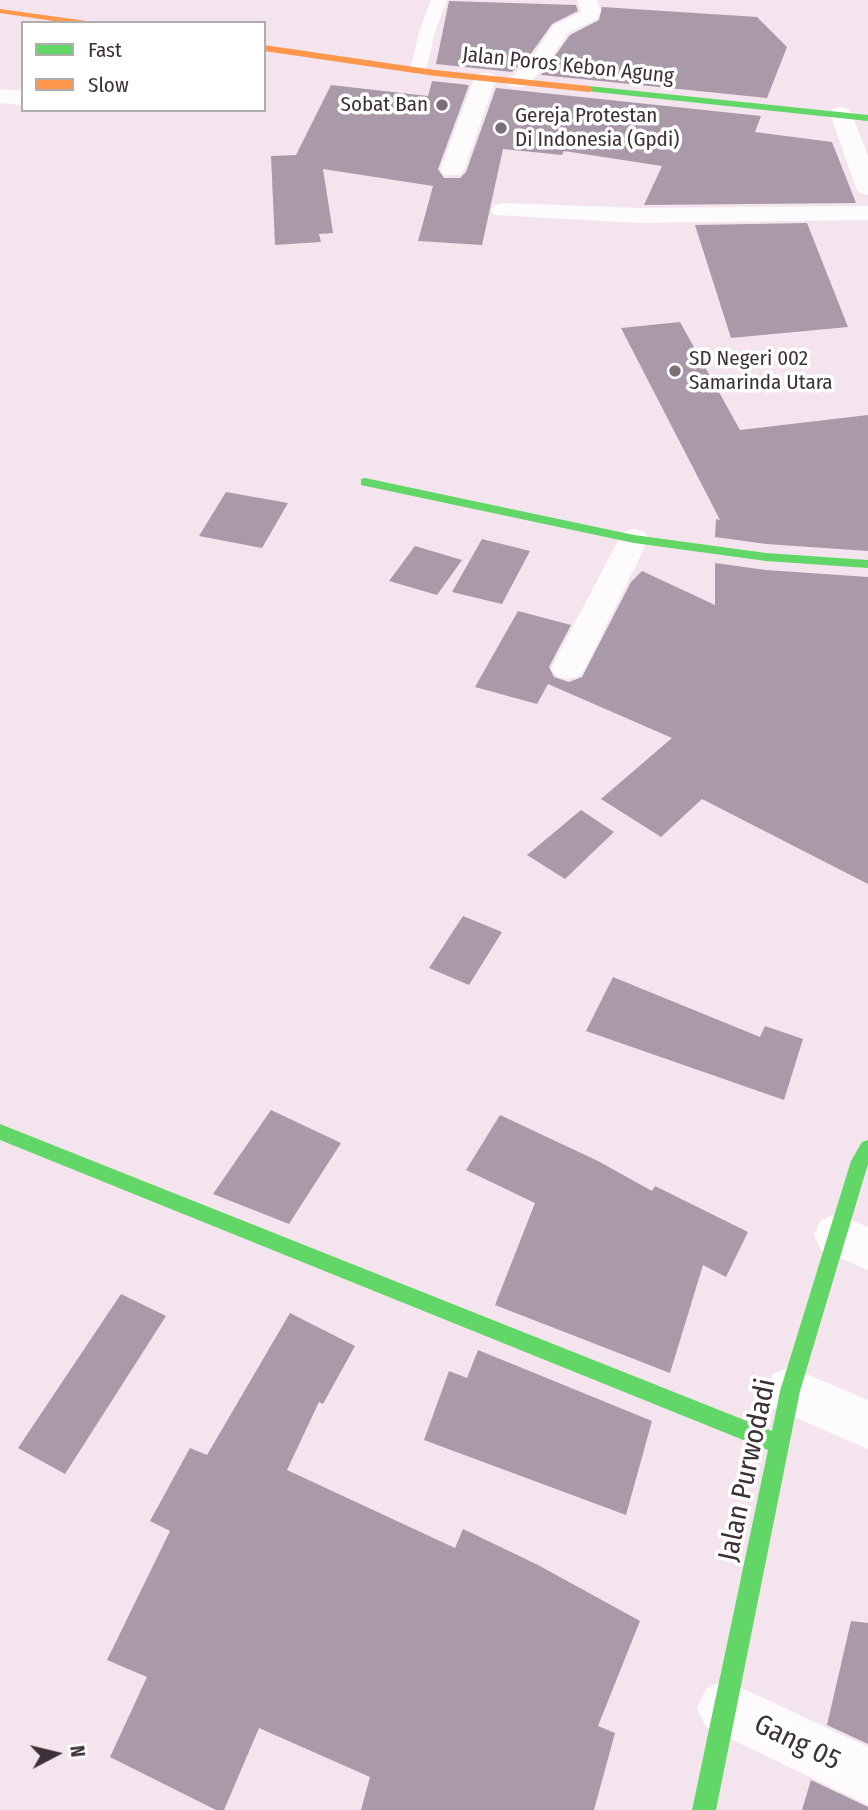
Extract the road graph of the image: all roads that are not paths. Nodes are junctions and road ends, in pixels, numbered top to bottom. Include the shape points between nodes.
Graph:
1 (439, 0) edge
2 (587, 0) edge
3 (0, 11) edge
4 (72, 21) edge
5 (266, 48) edge
6 (418, 70) junction
7 (485, 79) junction
8 (517, 82) junction
9 (0, 96) edge
10 (21, 98) edge
11 (841, 114) junction
12 (868, 118) edge
13 (452, 170) dead end
14 (868, 188) edge
15 (503, 210) dead end
16 (868, 213) edge
17 (365, 482) dead end
18 (634, 539) junction
19 (868, 564) edge
20 (568, 668) dead end
21 (0, 1132) edge
22 (868, 1148) edge
23 (853, 1242) edge
24 (790, 1391) junction
25 (868, 1425) edge
26 (779, 1444) junction
27 (725, 1708) junction
28 (868, 1777) edge
29 (704, 1810) edge

1 - 6 lane
2 - 8 street via 590,15 561,29 540,61
3 - 4 street
5 - 6 street, Jalan Poros Kebon Agung
6 - 7 street, Jalan Poros Kebon Agung
7 - 8 street, Jalan Poros Kebon Agung
7 - 13 street
8 - 11 street, Jalan Poros Kebon Agung
9 - 10 street
11 - 12 street, Jalan Poros Kebon Agung
11 - 14 street
15 - 16 street via 696,218
17 - 18 street
18 - 19 street via 766,557
18 - 20 street
21 - 26 street
22 - 23 street, Jalan Purwodadi via 860,1161
23 - 24 street, Jalan Purwodadi
24 - 25 street
24 - 26 street, Jalan Purwodadi
26 - 27 street, Jalan Purwodadi
27 - 28 street, Gang 05
27 - 29 street, Jalan Purwodadi

